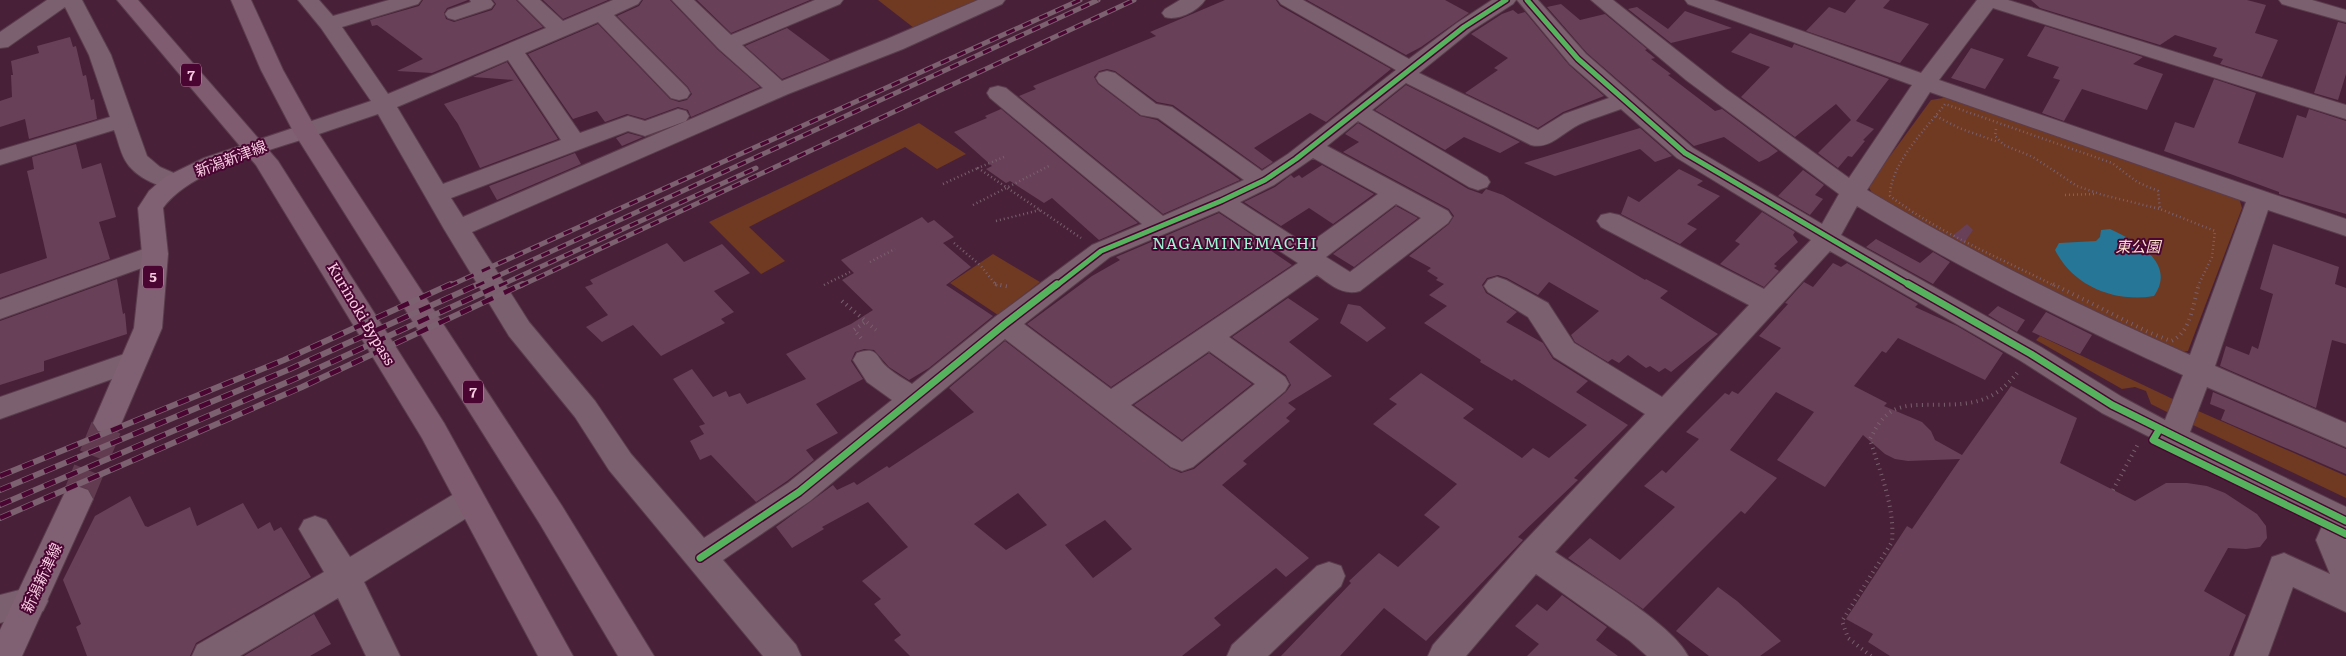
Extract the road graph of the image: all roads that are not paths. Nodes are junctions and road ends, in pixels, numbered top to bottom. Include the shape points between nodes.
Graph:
1 (61, 0) edge
2 (72, 0) edge
3 (127, 0) edge
4 (241, 0) edge
5 (308, 0) edge
6 (411, 0) edge
7 (480, 0) edge
8 (528, 0) edge
9 (631, 0) edge
10 (682, 0) edge
11 (833, 0) edge
12 (995, 0) edge
13 (1195, 0) edge
14 (1288, 0) edge
15 (1506, 0) edge
16 (1527, 0) edge
17 (1601, 0) edge
18 (1695, 0) edge
19 (1988, 0) edge
20 (2289, 0) edge
21 (1742, 7) edge
22 (601, 13) junction
23 (1172, 13) dead end
24 (455, 14) dead end
25 (2346, 16) edge
26 (329, 24) junction
27 (560, 30) junction
28 (0, 42) edge
29 (727, 44) junction
30 (512, 50) junction
31 (1407, 71) junction
32 (1107, 78) dead end
33 (1923, 82) junction
34 (774, 85) junction
35 (998, 93) dead end
36 (679, 94) dead end
37 (1625, 100) junction
38 (384, 104) junction
39 (1357, 111) junction
40 (2346, 112) edge
41 (123, 120) junction
42 (305, 131) junction
43 (575, 143) junction
44 (1311, 147) junction
45 (255, 149) junction
46 (0, 158) edge
47 (174, 182) junction
48 (1261, 182) junction
49 (1478, 182) dead end
50 (1852, 191) junction
51 (1395, 193) junction
52 (437, 195) junction
53 (2261, 198) junction
54 (1221, 201) junction
55 (1610, 221) dead end
56 (1159, 225) junction
57 (2346, 228) edge
58 (457, 229) junction
59 (1827, 238) junction
60 (155, 254) junction
61 (1312, 260) junction
62 (1497, 286) dead end
63 (1766, 302) junction
64 (0, 310) edge
65 (1005, 324) junction
66 (1209, 337) junction
67 (867, 360) dead end
68 (133, 361) junction
69 (2199, 371) junction
70 (914, 400) junction
71 (1111, 404) junction
72 (0, 408) edge
73 (1664, 412) junction
74 (108, 423) tunnel mouth
75 (2346, 436) edge
76 (2173, 437) junction
77 (77, 499) tunnel mouth
78 (470, 500) junction
79 (2343, 520) edge
80 (315, 529) dead end
81 (1533, 554) junction
82 (700, 558) junction
83 (2346, 574) edge
84 (1329, 576) dead end
85 (344, 577) junction
86 (2346, 598) edge
87 (15, 605) edge
88 (5, 656) edge
89 (209, 656) edge
90 (383, 656) edge
91 (556, 656) edge
92 (637, 656) edge
93 (784, 656) edge
94 (1244, 656) edge
95 (1445, 656) edge
96 (1671, 656) edge
97 (2251, 656) edge

1 - 28 street
2 - 41 street via 100,55
3 - 45 highway, Kurinoki Bypass / 7
4 - 42 highway, 7 via 272,70
5 - 26 street
6 - 26 street
7 - 24 street via 484,4
8 - 27 street
9 - 22 street
10 - 29 street
11 - 29 street
12 - 34 street via 895,44
13 - 23 street
14 - 31 street
15 - 31 street via 1464,27
16 - 37 street via 1578,59
17 - 50 street via 1739,111
18 - 21 street
19 - 33 street
19 - 40 street
20 - 25 street
21 - 33 street
22 - 27 street
22 - 36 street
26 - 38 street
27 - 30 street
29 - 34 street
30 - 38 street
30 - 43 street
31 - 37 street via 1539,140 1572,120
31 - 39 street
32 - 48 street via 1149,110 1164,112
33 - 50 street
33 - 53 street
34 - 43 street via 645,129 628,123
34 - 58 street
35 - 56 street
37 - 59 street via 1685,153
38 - 42 street
38 - 52 street
39 - 44 street
39 - 49 street
41 - 46 street
41 - 47 street via 136,159 151,172
42 - 45 main road, 新潟新津線 / 5
42 - 92 highway, 7 via 551,515
43 - 52 street
44 - 48 street
44 - 51 street
45 - 47 main road, 新潟新津線 / 5 via 212,163
45 - 78 highway, Kurinoki Bypass / 7 via 330,262 433,431
47 - 60 main road, 新潟新津線 / 5 via 150,208
48 - 54 street
50 - 59 street
50 - 69 street via 2071,313
51 - 61 street
51 - 61 street via 1439,217 1350,285
52 - 58 street
53 - 57 street
53 - 69 street
54 - 56 street
54 - 61 street
55 - 63 street
56 - 65 street via 1101,251
58 - 82 street via 518,329 585,409 620,462
59 - 63 street
59 - 76 street via 2032,354 2112,405
60 - 64 street
60 - 68 main road, 新潟新津線 / 5 via 148,328
61 - 66 street
62 - 73 street via 1538,310 1564,350
63 - 73 street
65 - 70 street
65 - 71 street
66 - 71 street
66 - 71 street via 1275,384 1182,459
67 - 70 street via 877,375
68 - 72 street
68 - 74 main road, 新潟新津線 / 5
69 - 75 street
69 - 76 street
70 - 82 street via 799,492
73 - 81 street
76 - 79 street
77 - 87 main road, 新潟新津線
78 - 85 street
78 - 91 highway, Kurinoki Bypass / 7
79 - 83 street via 2332,540
80 - 85 street
81 - 95 street
81 - 96 street via 1642,630
82 - 93 street
84 - 94 street
85 - 89 street
85 - 90 street
86 - 97 street via 2284,567
87 - 88 main road, 新潟新津線

